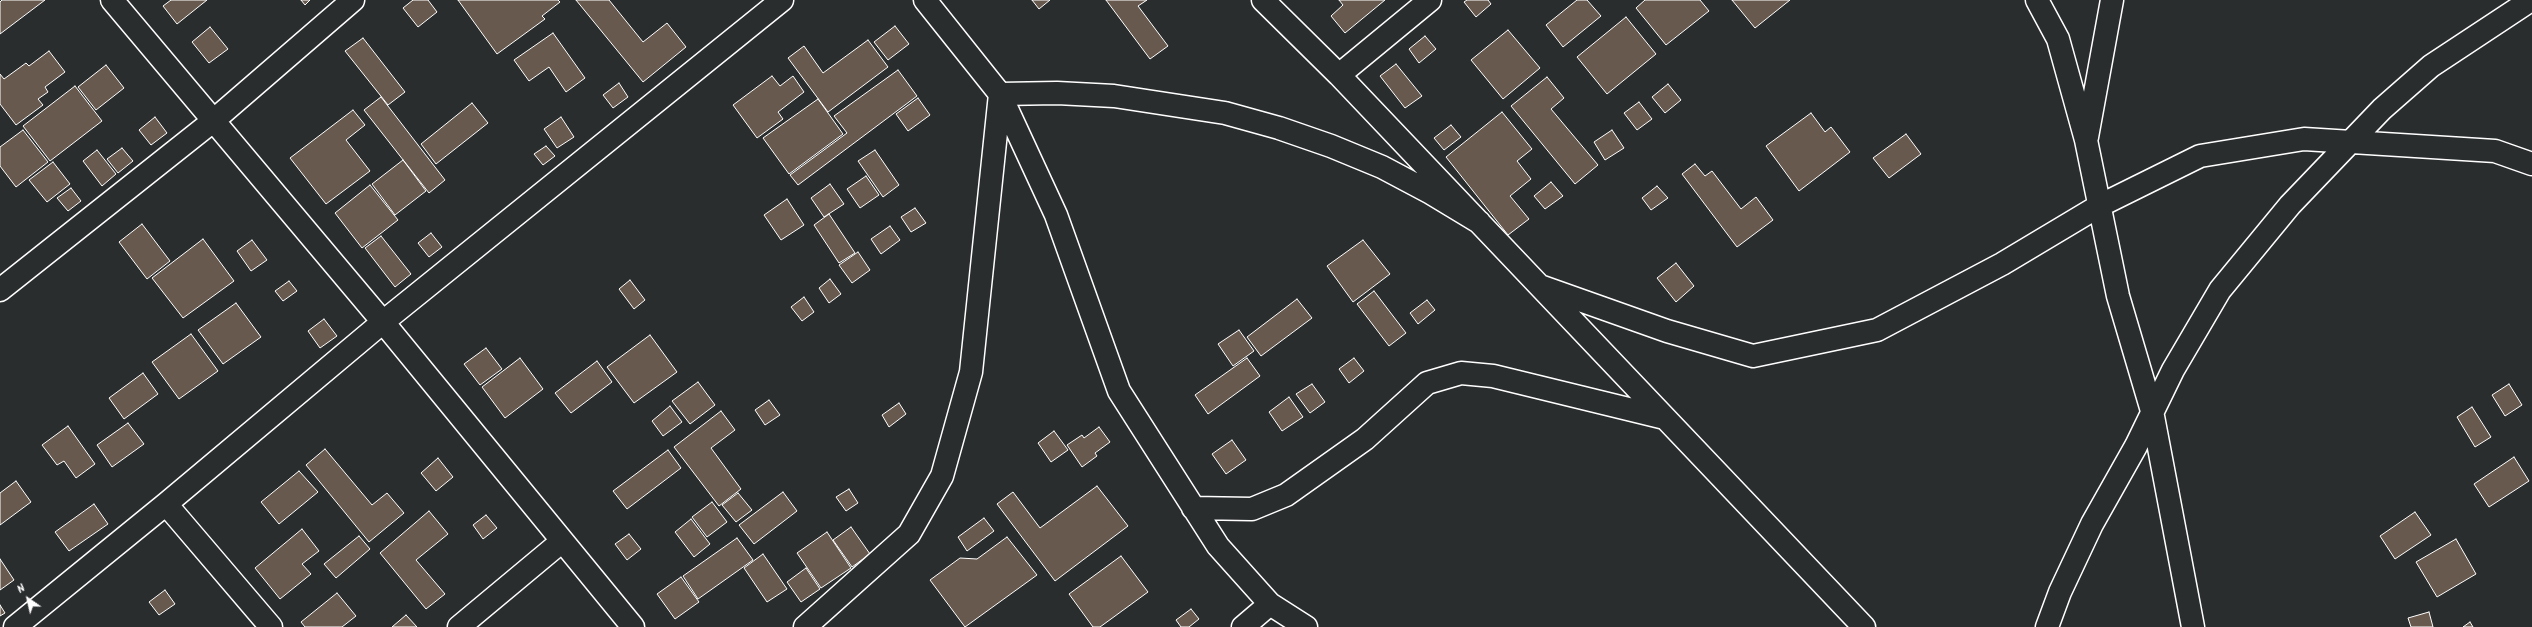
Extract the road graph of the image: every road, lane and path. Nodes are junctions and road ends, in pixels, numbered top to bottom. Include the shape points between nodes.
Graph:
1 (112, 0) edge
2 (353, 0) edge
3 (782, 0) edge
4 (924, 0) edge
5 (1263, 0) edge
6 (1430, 0) edge
7 (2037, 0) edge
8 (2112, 0) edge
9 (2531, 0) edge
10 (1339, 75) junction
11 (1000, 94) junction
12 (213, 121) junction
13 (2086, 140) junction
14 (2350, 141) junction
15 (2532, 164) edge
16 (2099, 206) junction
17 (1479, 222) junction
18 (1540, 286) junction
19 (0, 290) edge
20 (383, 322) junction
21 (2152, 411) junction
22 (1665, 418) junction
23 (166, 504) junction
24 (1193, 508) junction
25 (561, 542) junction
26 (1270, 604) junction
27 (15, 627) edge
28 (271, 627) edge
29 (459, 627) edge
30 (633, 627) edge
31 (805, 627) edge
32 (1243, 627) edge
33 (1306, 627) edge
34 (1864, 627) edge
35 (2047, 627) edge
36 (2193, 627) edge

1 - 12 street
2 - 12 street
3 - 20 street
4 - 11 street
5 - 10 street
6 - 10 street
7 - 13 street via 2058,39
8 - 13 street
9 - 14 street via 2430,66
10 - 17 street
11 - 17 street via 1114,96 1233,115 1331,146 1382,167
11 - 24 street via 1056,215 1119,392
11 - 31 street via 971,372 942,476 910,534
12 - 19 street
12 - 20 street
13 - 16 street
14 - 15 street via 2495,151
14 - 16 street via 2304,139 2200,156
14 - 21 street via 2290,205 2220,290
16 - 18 street via 2002,264 1877,330 1753,356 1667,331
16 - 21 street via 2118,296
17 - 18 street
18 - 22 street
20 - 23 street
20 - 25 street
21 - 35 street via 2136,446 2089,531 2060,592
21 - 36 street
22 - 24 street via 1493,376 1461,373 1428,383 1365,439 1286,495 1252,509
22 - 34 street
23 - 27 street
23 - 28 street
24 - 26 street via 1218,546
25 - 29 street
25 - 30 street
26 - 32 street
26 - 33 street

